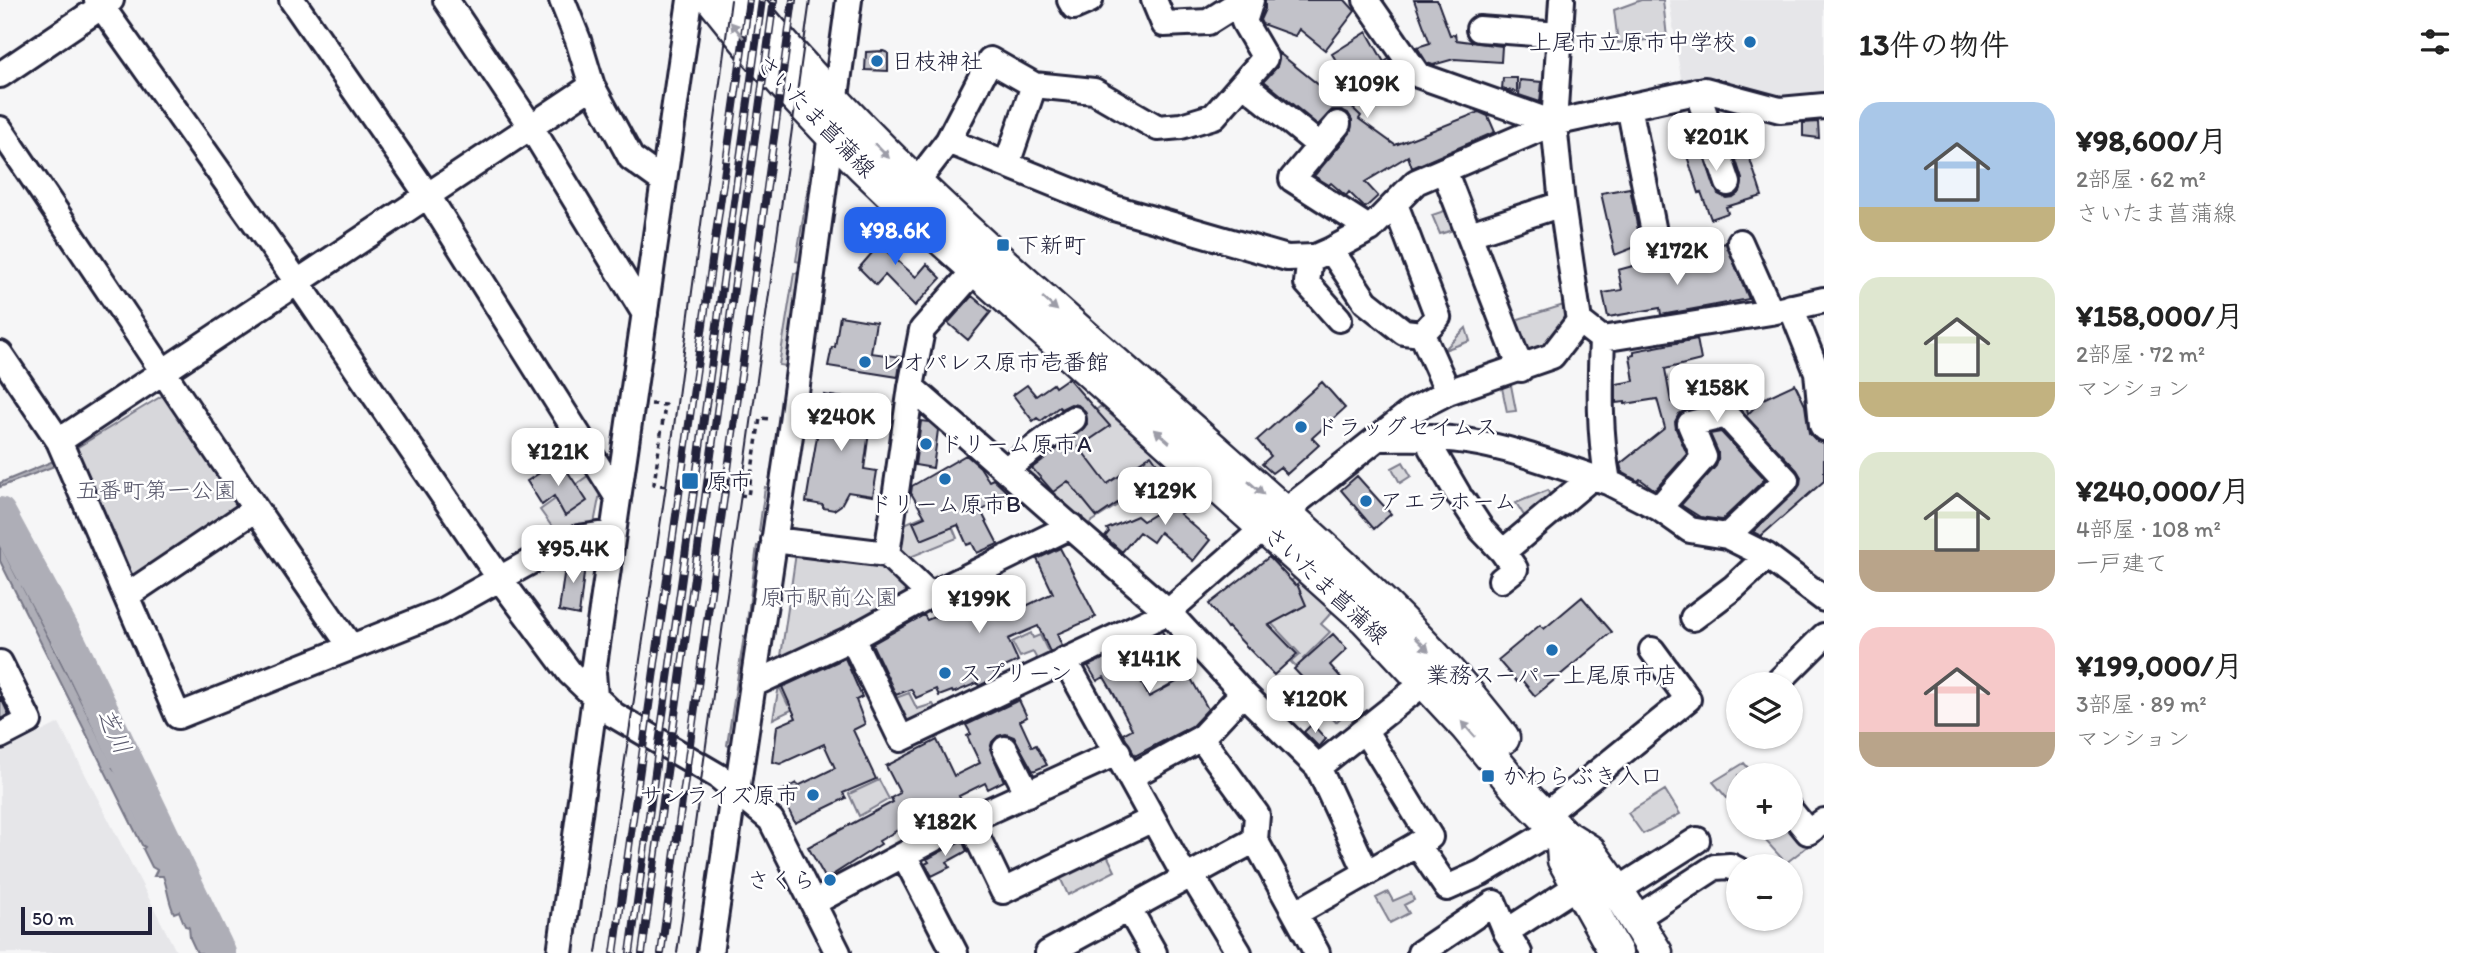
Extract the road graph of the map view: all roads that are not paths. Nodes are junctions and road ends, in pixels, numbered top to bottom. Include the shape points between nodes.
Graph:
1 (292, 0) edge
2 (446, 0) edge
3 (562, 0) edge
4 (690, 0) edge
5 (713, 0) edge
6 (745, 0) edge
7 (849, 0) edge
8 (1070, 0) edge
9 (1090, 0) edge
10 (1154, 0) edge
11 (1243, 0) edge
12 (1251, 0) edge
13 (1366, 0) edge
14 (1562, 0) edge
15 (103, 2) edge
16 (1479, 29) dead end
17 (1560, 35) junction
18 (0, 75) edge
19 (1243, 83) junction
20 (1034, 85) junction
21 (593, 86) junction
22 (1697, 91) junction
23 (834, 102) junction
24 (1629, 106) junction
25 (1824, 106) edge
26 (1554, 123) junction
27 (1338, 124) dead end
28 (531, 127) junction
29 (0, 129) edge
30 (831, 136) junction
31 (948, 141) junction
32 (1320, 146) junction
33 (1007, 164) junction
34 (1444, 170) junction
35 (663, 181) junction
36 (1728, 183) dead end
37 (915, 184) junction
38 (428, 197) junction
39 (1395, 204) junction
40 (1562, 204) junction
41 (1653, 227) dead end
42 (1370, 229) junction
43 (1470, 234) junction
44 (1740, 242) dead end
45 (1320, 253) junction
46 (975, 270) junction
47 (298, 283) junction
48 (1824, 300) edge
49 (1781, 310) junction
50 (645, 314) junction
51 (1339, 319) dead end
52 (1579, 321) junction
53 (1422, 334) junction
54 (1602, 339) junction
55 (0, 354) edge
56 (1521, 369) junction
57 (164, 371) junction
58 (911, 387) junction
59 (1448, 392) junction
60 (1073, 419) dead end
61 (1824, 428) edge
62 (1378, 438) junction
63 (1431, 438) junction
64 (59, 441) junction
65 (1006, 469) junction
66 (1600, 479) junction
67 (618, 498) junction
68 (1659, 509) junction
69 (254, 510) junction
70 (1274, 519) junction
71 (1071, 526) junction
72 (612, 533) junction
73 (1727, 536) junction
74 (774, 540) junction
75 (1503, 552) junction
76 (887, 554) junction
77 (1767, 556) junction
78 (500, 579) junction
79 (1501, 580) dead end
80 (930, 595) junction
81 (126, 596) junction
82 (1824, 599) edge
83 (1168, 612) junction
84 (1693, 618) dead end
85 (1824, 636) edge
86 (852, 638) junction
87 (351, 647) junction
88 (1652, 650) dead end
89 (1065, 660) junction
90 (0, 663) edge
91 (1788, 672) edge
92 (1425, 681) junction
93 (752, 685) junction
94 (1243, 693) junction
95 (595, 698) junction
96 (1364, 731) junction
97 (0, 736) edge
98 (1201, 738) junction
99 (1005, 750) dead end
100 (1118, 752) junction
101 (1318, 767) junction
102 (1130, 777) junction
103 (737, 791) junction
104 (1028, 794) junction
105 (1153, 819) junction
106 (969, 820) junction
107 (1824, 821) edge
108 (1556, 822) junction
109 (1803, 826) edge
110 (1255, 840) junction
111 (1697, 841) dead end
112 (1417, 844) junction
113 (904, 855) junction
114 (1726, 866) edge
115 (1367, 873) junction
116 (1191, 874) junction
117 (1577, 886) junction
118 (1618, 890) junction
119 (813, 903) junction
120 (1129, 909) junction
121 (1296, 913) junction
122 (1635, 919) junction
123 (1512, 943) edge
124 (560, 953) edge
125 (710, 953) edge
126 (838, 953) edge
127 (955, 953) edge
128 (1048, 953) edge
129 (1154, 953) edge
130 (1239, 953) edge
131 (1317, 953) edge
132 (1420, 953) edge
133 (1616, 953) edge
134 (1636, 953) edge
135 (1656, 953) edge

1 - 38 street
2 - 28 street
3 - 21 street
4 - 35 street
30 -> 5 main road, さいたま菖蒲線
6 - 23 main road, さいたま菖蒲線
7 - 23 street
8 - 9 street via 1074,7
10 - 11 street via 1164,24 1208,22
12 - 19 street via 1244,22 1265,58
13 - 26 street via 1418,75
14 - 17 street
15 - 18 street
15 - 47 street
16 - 17 street
17 - 26 street
19 - 20 street via 1214,116 1158,128 1094,91
19 - 32 street
20 - 31 street via 990,60
20 - 33 street
21 - 28 street
21 - 35 street via 631,158
22 - 24 street
22 - 25 street via 1780,110
22 - 36 street
23 - 30 street
23 -> 37 main road, さいたま菖蒲線
24 - 26 street
24 - 41 street
26 - 34 street
26 - 40 street
27 - 32 street
28 - 38 street
28 - 50 street
29 - 57 street
30 - 46 main road, さいたま菖蒲線
30 - 74 street
31 - 33 street
31 - 37 street
32 - 42 street via 1293,179
33 - 45 street via 1114,208 1287,258
34 - 39 street via 1416,182
34 - 43 street
35 - 50 street
37 -> 70 main road, さいたま菖蒲線
38 - 47 street
38 - 67 street
39 - 42 street
39 - 53 street via 1438,317
40 - 43 street
40 - 52 street
42 - 45 street
43 - 56 street
44 - 49 street
45 - 51 street via 1307,283
45 - 53 street via 1366,302 1404,332
46 - 58 street via 922,330
70 -> 46 main road, さいたま菖蒲線
47 - 57 street
47 - 78 street
48 - 49 street
49 - 54 street
49 - 61 street via 1817,372
50 - 67 street
52 - 54 street
52 - 56 street via 1552,356
53 - 59 street
54 - 66 street
55 - 64 street
56 - 59 street
57 - 64 street
57 - 69 street
58 - 65 street
58 - 76 street
59 - 62 street via 1413,410
60 - 65 street
62 - 63 street
62 - 70 street
63 - 66 street via 1505,449
63 - 75 street via 1431,448 1461,498
64 - 81 street
65 - 71 street
66 - 68 street
66 - 75 street
67 - 72 street
68 - 73 street via 1690,530
68 - 73 street via 1704,457 1689,424 1726,415 1786,480
69 - 81 street
69 - 87 street
70 - 83 street
70 - 92 main road, さいたま菖蒲線
70 -> 108 main road, さいたま菖蒲線 via 1384,604 1443,666 1533,778
71 - 80 street
71 - 83 street
72 - 78 street via 578,538
72 - 95 street via 593,672
73 - 77 street
74 - 76 street
74 - 93 street
75 - 79 street via 1515,569
76 - 80 street
77 - 82 street
77 - 84 street
78 - 87 street via 440,612
78 - 95 street via 570,673
80 - 86 street
81 - 87 street via 178,716
83 - 89 street
83 - 94 street
85 - 91 street
86 - 89 street via 901,739
86 - 93 street
88 - 108 street via 1688,699
89 - 100 street
90 - 97 street via 29,721
92 - 96 street
108 -> 92 main road, さいたま菖蒲線 via 1517,788
93 - 103 street
94 - 98 street
94 - 101 street
95 - 103 street via 614,715
95 - 124 street
96 - 101 street
96 - 112 street via 1430,837
98 - 102 street
98 - 110 street via 1257,815
99 - 104 street
100 - 102 street
100 - 104 street
101 - 115 street
102 - 105 street
103 - 119 street via 771,820
103 - 125 street
104 - 106 street
105 - 106 street via 1003,891
105 - 116 street via 1183,873
106 - 113 street
107 - 109 street via 1808,832
108 - 112 street via 1538,839 1482,873 1447,888
108 - 117 main road via 1564,860
108 - 118 main road via 1589,850
108 - 134 main road, さいたま菖蒲線
110 - 116 street
110 - 121 street
111 - 118 street
112 - 115 street
113 - 119 street
113 - 127 street
114 - 122 street via 1715,867
115 - 121 street
116 - 120 street
116 - 130 street
117 - 123 street
117 - 133 main road
118 - 122 main road
119 - 126 street
120 - 128 street
120 - 129 street
121 - 131 street
122 - 135 main road
123 - 132 street via 1494,903

